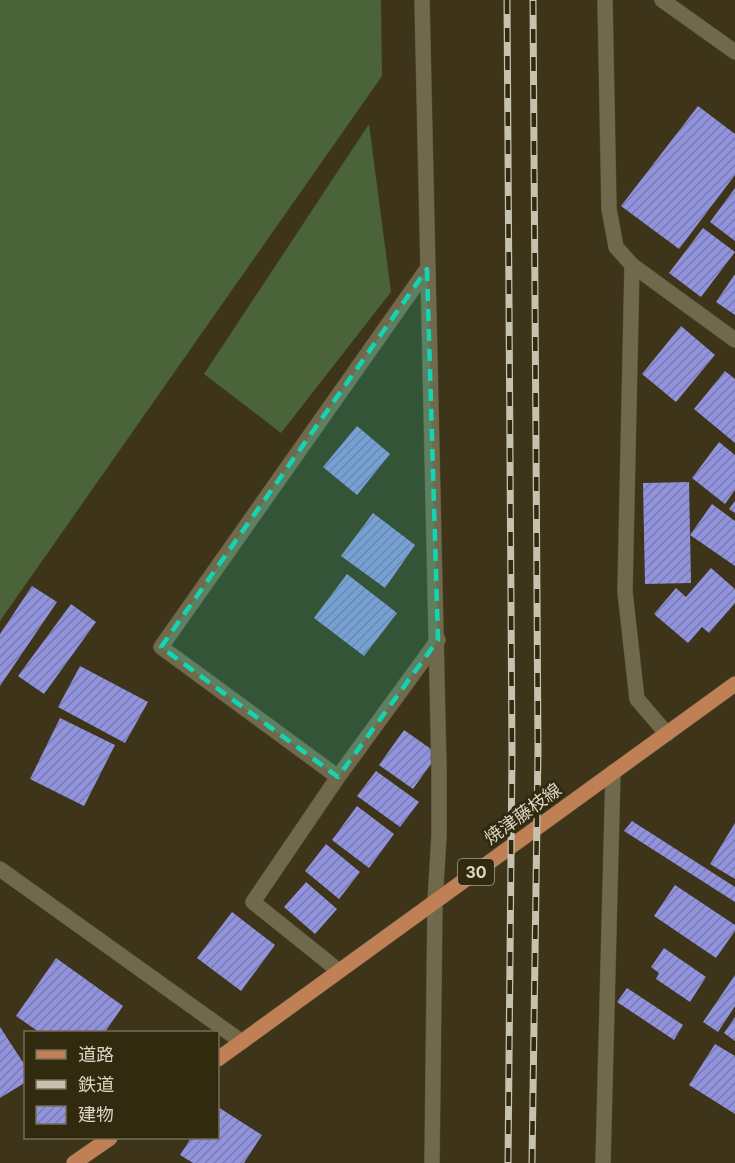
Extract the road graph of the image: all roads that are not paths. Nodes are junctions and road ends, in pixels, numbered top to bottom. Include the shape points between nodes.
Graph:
1 (422, 0) edge
2 (604, 0) edge
3 (662, 0) edge
4 (735, 52) edge
5 (632, 265) junction
6 (427, 269) junction
7 (735, 340) edge
8 (438, 640) junction
9 (735, 684) edge
10 (667, 734) junction
11 (613, 772) junction
12 (338, 777) junction
13 (0, 870) edge
14 (435, 902) junction
15 (339, 971) junction
16 (242, 1042) junction
17 (219, 1058) edge
18 (107, 1139) edge
19 (74, 1163) edge
20 (432, 1163) edge
21 (603, 1163) edge

1 - 6 street
2 - 5 street via 609,208 616,247
3 - 4 street
5 - 7 street
5 - 10 street via 625,592 637,699
6 - 8 street
6 - 12 street via 161,647
8 - 12 street
8 - 14 street via 439,835
9 - 10 main road, 焼津藤枝線 / 30
10 - 11 main road, 焼津藤枝線 / 30
11 - 14 main road, 焼津藤枝線 / 30
11 - 21 street
12 - 15 street via 253,902
13 - 16 street
14 - 15 main road, 焼津藤枝線 / 30
14 - 20 street
15 - 16 main road, 焼津藤枝線 / 30
16 - 17 main road, 焼津藤枝線 / 30
18 - 19 main road

